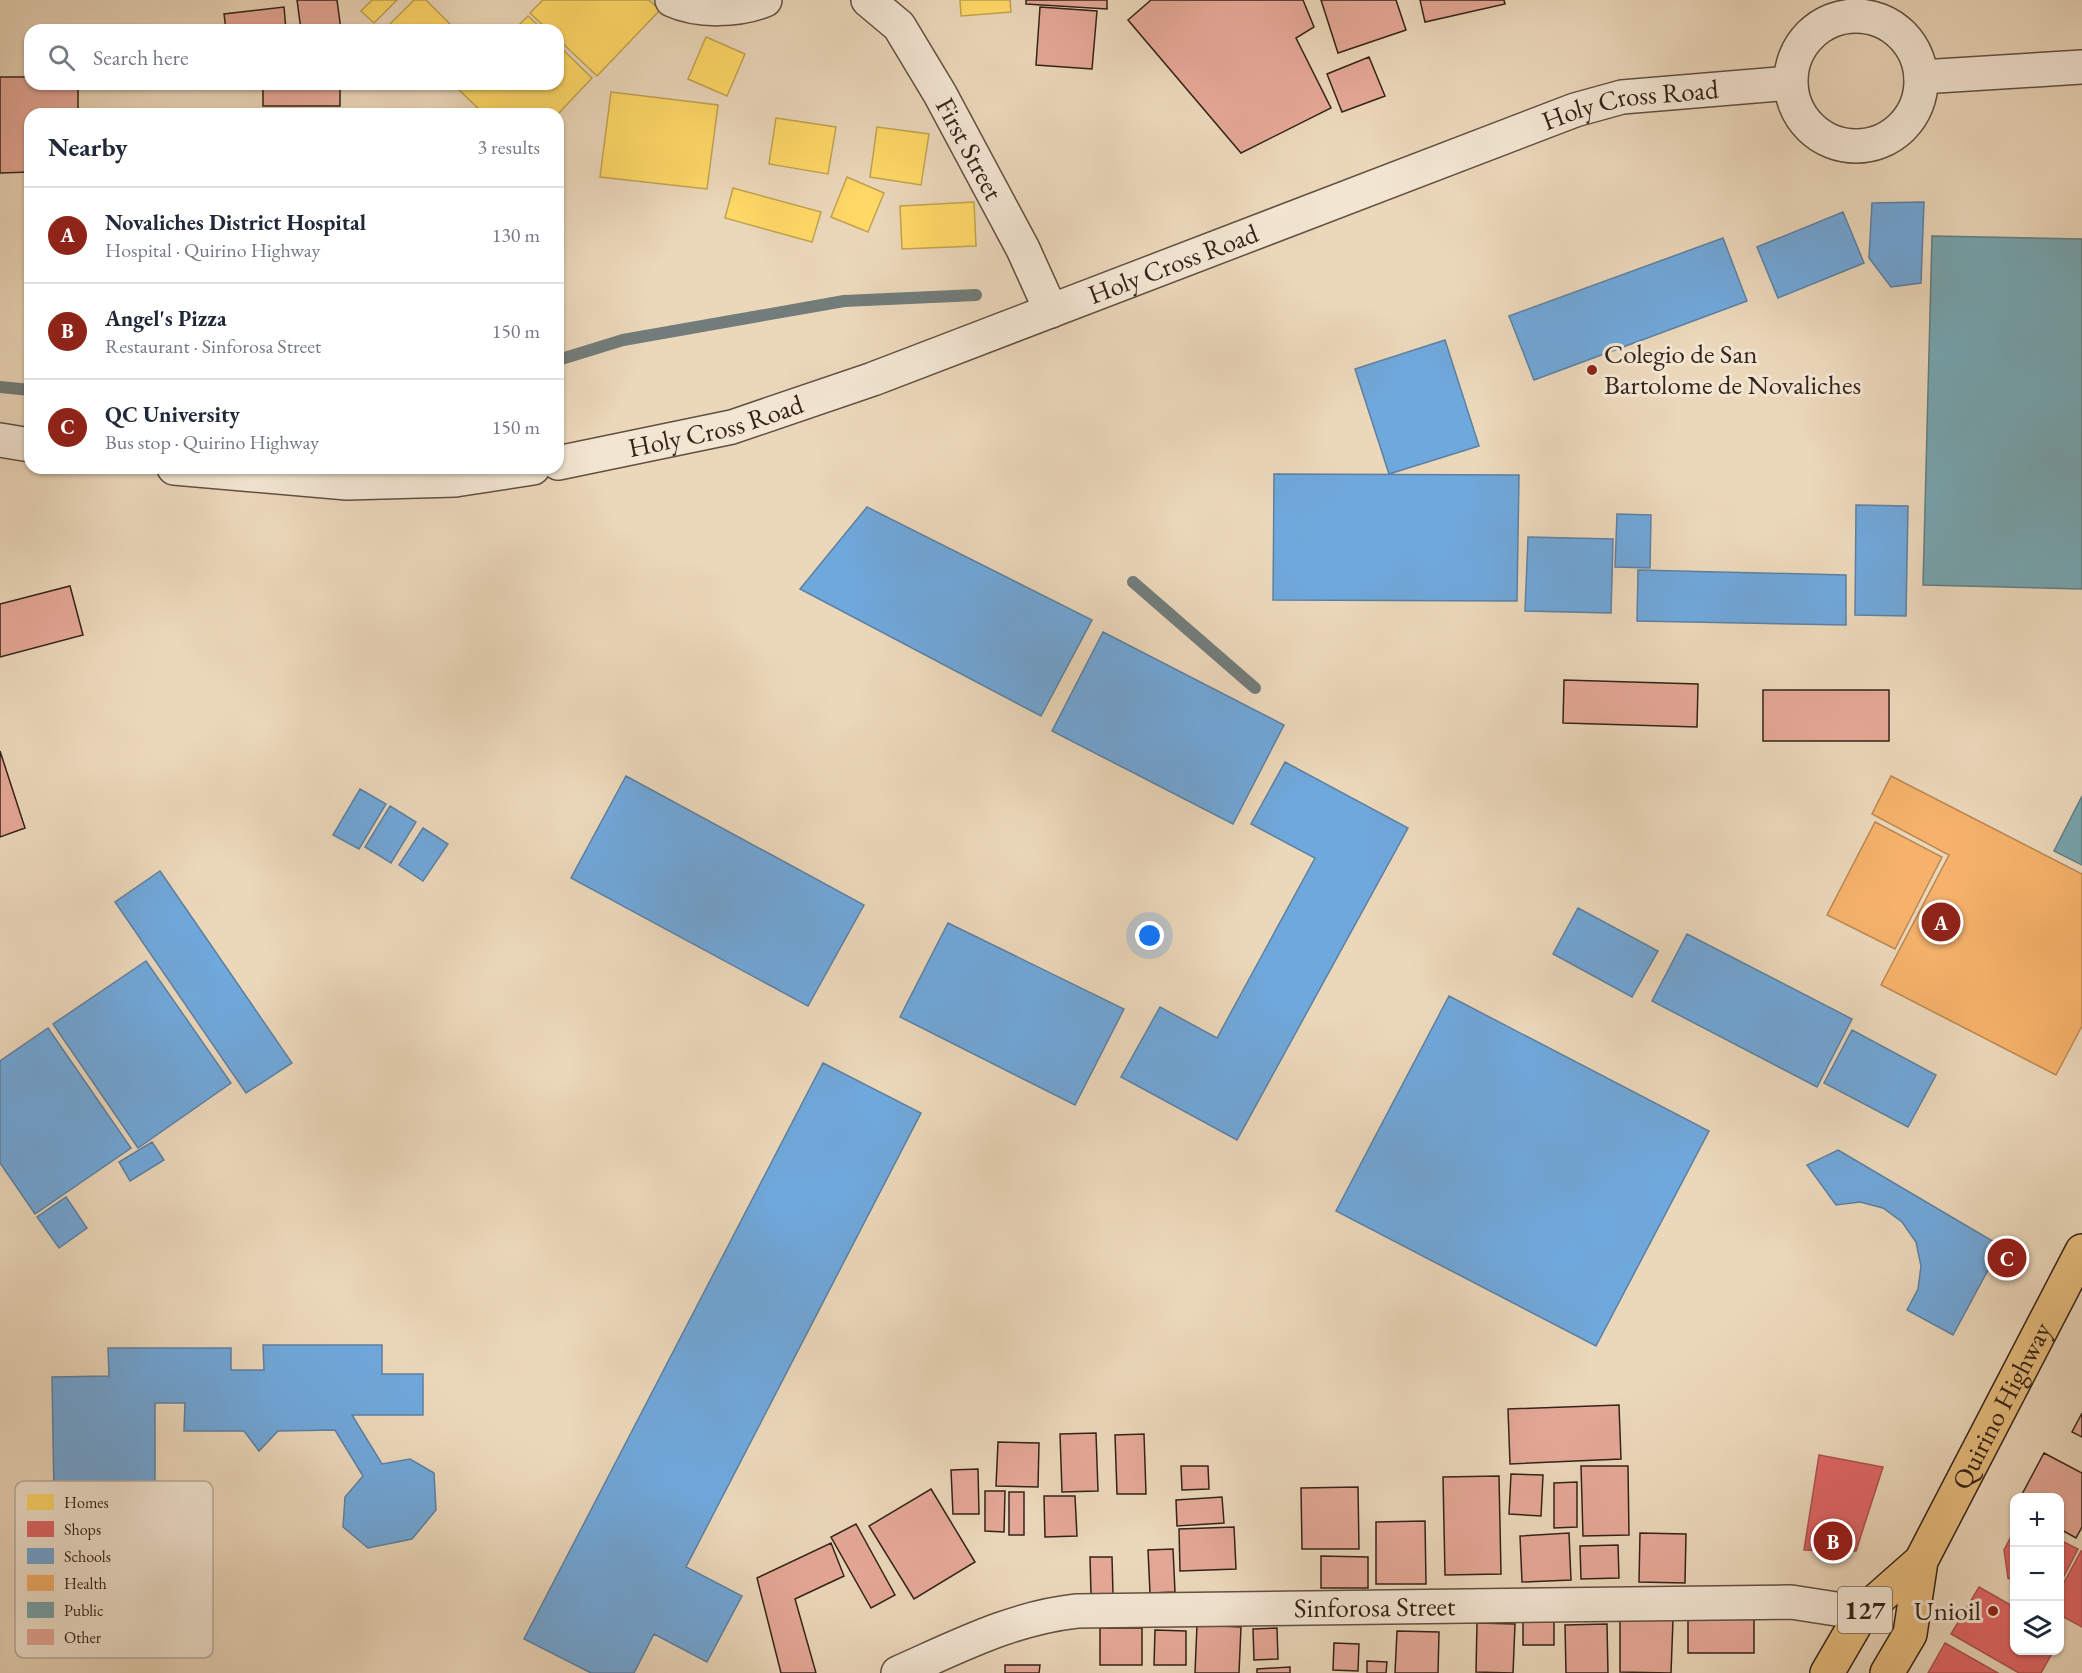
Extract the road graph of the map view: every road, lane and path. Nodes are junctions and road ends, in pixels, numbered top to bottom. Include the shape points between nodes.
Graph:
1 (672, 0) edge
2 (765, 0) edge
3 (868, 0) edge
4 (2082, 67) edge
5 (1921, 78) junction
6 (1790, 83) junction
7 (1051, 311) junction
8 (0, 440) edge
9 (24, 444) edge
10 (564, 462) edge
11 (243, 474) edge
12 (494, 474) edge
13 (2082, 1251) edge
14 (1921, 1561) junction
15 (1862, 1613) junction
16 (898, 1673) edge
17 (1827, 1673) edge
18 (1887, 1673) edge

1 - 2 street via 713,8 752,6
3 - 7 street, First Street via 898,26 940,94 1023,249
4 - 5 street
5 - 6 street via 1916,55 1904,37 1886,23 1864,16 1842,17 1821,26 1804,41 1793,61
5 - 6 street via 1918,100 1908,120 1891,136 1870,144 1847,145 1825,138 1807,124 1795,105
6 - 7 street, Holy Cross Road via 1622,97 1575,110
7 - 10 street, Holy Cross Road via 873,379 732,427
8 - 9 street
11 - 12 street via 347,483 455,480
13 - 14 main road, Quirino Highway / 127
14 - 15 main road, Quirino Highway / 127
14 - 18 main road, Quirino Highway / 127 via 1910,1634
15 - 16 street, Sinforosa Street via 1791,1602 1077,1611 1012,1623
15 - 17 main road, Quirino Highway / 127

